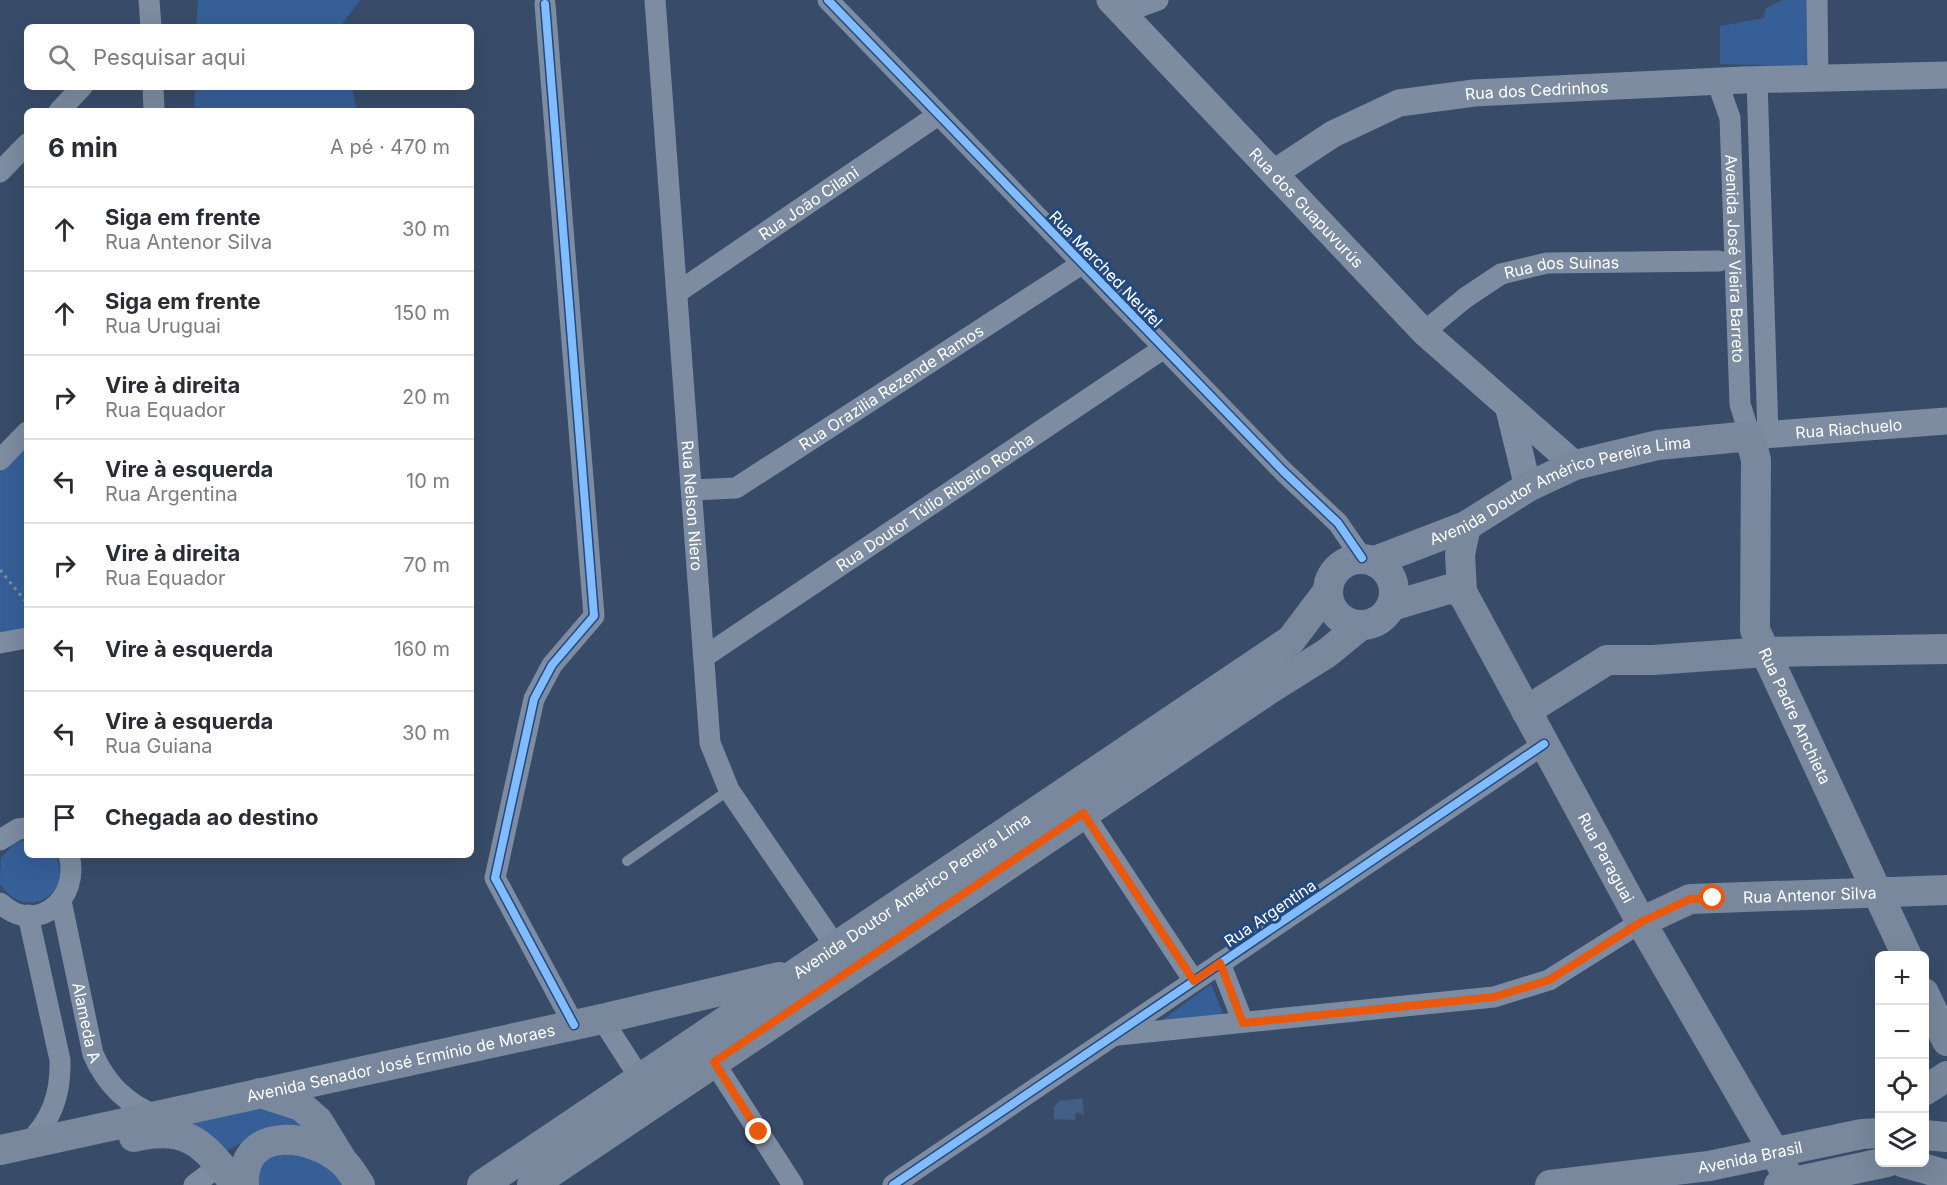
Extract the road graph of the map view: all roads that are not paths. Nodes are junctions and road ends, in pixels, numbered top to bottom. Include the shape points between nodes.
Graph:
1 (655, 0) edge
2 (1158, 0) edge
3 (1816, 0) edge
4 (832, 2) edge
5 (545, 4) dead end
6 (1116, 7) edge
7 (1947, 75) edge
8 (1818, 78) junction
9 (1757, 80) junction
10 (1717, 81) junction
11 (79, 90) edge
12 (153, 90) edge
13 (62, 108) edge
14 (154, 108) edge
15 (938, 115) junction
16 (24, 147) edge
17 (0, 172) edge
18 (1274, 173) junction
19 (1719, 261) dead end
20 (1083, 264) junction
21 (678, 292) junction
22 (1425, 332) junction
23 (1164, 348) junction
24 (1509, 409) junction
25 (1947, 421) edge
26 (24, 435) edge
27 (1758, 444) junction
28 (0, 460) edge
29 (1575, 465) junction
30 (1528, 487) junction
31 (693, 490) junction
32 (1466, 526) junction
33 (1368, 560) junction
34 (1328, 591) junction
35 (1462, 592) junction
36 (1392, 606) junction
37 (1360, 626) junction
38 (24, 639) edge
39 (0, 643) edge
40 (1947, 649) edge
41 (1766, 652) junction
42 (704, 657) junction
43 (1526, 711) junction
44 (1544, 744) junction
45 (729, 790) junction
46 (1075, 801) junction
47 (24, 819) edge
48 (11, 834) edge
49 (69, 858) edge
50 (627, 861) dead end
51 (1947, 890) edge
52 (1878, 892) junction
53 (61, 901) junction
54 (2, 906) edge
55 (28, 915) junction
56 (1641, 922) junction
57 (1905, 951) edge
58 (844, 959) junction
59 (1220, 963) junction
60 (800, 972) junction
61 (1194, 981) junction
62 (1929, 1003) edge
63 (588, 1022) junction
64 (1243, 1023) junction
65 (1117, 1035) junction
66 (1947, 1041) edge
67 (714, 1062) junction
68 (1947, 1076) edge
69 (1929, 1088) edge
70 (648, 1090) junction
71 (258, 1093) junction
72 (156, 1116) junction
73 (1874, 1130) edge
74 (1929, 1135) edge
75 (1947, 1137) edge
76 (267, 1143) junction
77 (13, 1148) edge
78 (1775, 1152) junction
79 (1875, 1165) edge
80 (1915, 1167) edge
81 (0, 1170) edge
82 (352, 1174) edge
83 (228, 1175) edge
84 (517, 1177) edge
85 (1945, 1178) edge
86 (1786, 1184) edge
87 (194, 1185) edge
88 (244, 1185) edge
89 (482, 1185) edge
90 (793, 1185) edge
91 (893, 1185) edge
92 (1550, 1185) edge

1 - 21 street, Rua Nelson Niero
2 - 6 street
3 - 8 street
4 - 15 street, Rua Merched Neufel
5 - 63 street via 594,616 552,665 534,699 495,878
6 - 18 street, Rua dos Guapuvurús
7 - 8 street, Rua dos Cedrinhos
8 - 9 street, Rua dos Cedrinhos
9 - 10 street, Rua dos Cedrinhos
9 - 27 street, Avenida José Vieira Barreto
10 - 18 street, Rua dos Cedrinhos via 1474,93 1399,103 1333,134
10 - 27 street, Avenida José Vieira Barreto via 1730,118 1740,404
11 - 13 street
12 - 14 street
15 - 20 street, Rua Merched Neufel
15 - 21 street, Rua João Cilani
16 - 17 street
18 - 22 street, Rua dos Guapuvurús
19 - 22 street, Rua dos Suinas via 1547,263 1502,274 1465,298
20 - 23 street, Rua Merched Neufel
20 - 31 street, Rua Orazilia Rezende Ramos via 736,488
21 - 31 street, Rua Nelson Niero
22 - 24 street, Rua dos Guapuvurús
23 - 33 street, Rua Merched Neufel via 1338,523
23 - 42 street, Rua Doutor Túlio Ribeiro Rocha
24 - 29 street, Rua dos Guapuvurús
24 - 30 street
25 - 27 street, Rua Riachuelo
26 - 28 street
27 - 29 main road, Avenida Doutor Américo Pereira Lima via 1658,446
27 - 41 main road, Rua Padre Anchieta via 1755,630
29 - 30 main road, Avenida Doutor Américo Pereira Lima
30 - 32 main road, Avenida Doutor Américo Pereira Lima
31 - 42 street, Rua Nelson Niero
32 - 33 main road, Avenida Doutor Américo Pereira Lima
32 - 35 main road, Rua Paraguai via 1460,554
33 - 34 main road via 1349,560 1336,570
33 - 36 main road via 1386,569 1393,580
34 - 37 main road via 1337,615
34 - 46 main road, Avenida Doutor Américo Pereira Lima via 1291,640
35 - 36 main road via 1449,590
35 - 43 main road, Rua Paraguai
36 - 37 main road via 1374,623
37 - 46 main road, Avenida Doutor Américo Pereira Lima via 1319,659
38 - 39 street
40 - 41 main road
41 - 43 main road via 1607,660
41 - 52 main road, Rua Padre Anchieta
42 - 45 street, Rua Nelson Niero via 710,742
43 - 44 main road, Rua Paraguai
44 - 56 main road, Rua Paraguai
44 - 59 street, Rua Argentina
45 - 50 lane
45 - 58 street, Rua Nelson Niero
46 - 58 main road, Avenida Doutor Américo Pereira Lima
46 - 61 street
47 - 48 street
49 - 53 street via 72,879
51 - 52 main road, Rua Antenor Silva
52 - 56 main road, Rua Antenor Silva via 1690,899
52 - 57 main road, Rua Padre Anchieta
53 - 55 street via 40,914
53 - 72 street, Alameda A via 99,1068 129,1102
54 - 55 street
55 - 77 street, Alameda A via 61,1076 47,1121
56 - 64 street via 1549,980 1494,997
56 - 78 main road, Rua Paraguai
58 - 60 main road, Avenida Doutor Américo Pereira Lima
58 - 67 main road, Avenida Doutor Américo Pereira Lima
59 - 61 street, Rua Argentina
59 - 64 street
60 - 63 main road, Avenida Senador José Ermínio de Moraes
60 - 70 main road, Avenida Doutor Américo Pereira Lima
61 - 65 street, Rua Argentina
62 - 66 main road
63 - 70 street
63 - 71 main road, Avenida Senador José Ermínio de Moraes
64 - 65 street
65 - 91 street, Rua Argentina
67 - 70 main road, Avenida Doutor Américo Pereira Lima
67 - 90 street
68 - 69 main road
70 - 84 main road, Avenida Doutor Américo Pereira Lima
71 - 72 main road, Avenida Senador José Ermínio de Moraes
71 - 82 main road via 301,1106 318,1121
72 - 77 main road, Avenida Senador José Ermínio de Moraes
73 - 78 main road, Avenida Brasil
74 - 75 main road
76 - 82 main road via 284,1138 312,1144
76 - 83 main road via 243,1150
76 - 88 main road via 254,1153 243,1170
78 - 86 main road, Rua Paraguai
78 - 92 main road, Avenida Brasil via 1709,1167
79 - 86 main road, Avenida Brasil
80 - 85 main road
81 - 83 main road via 156,1132 183,1134 206,1148
83 - 87 street
84 - 89 main road, Avenida Doutor Américo Pereira Lima

